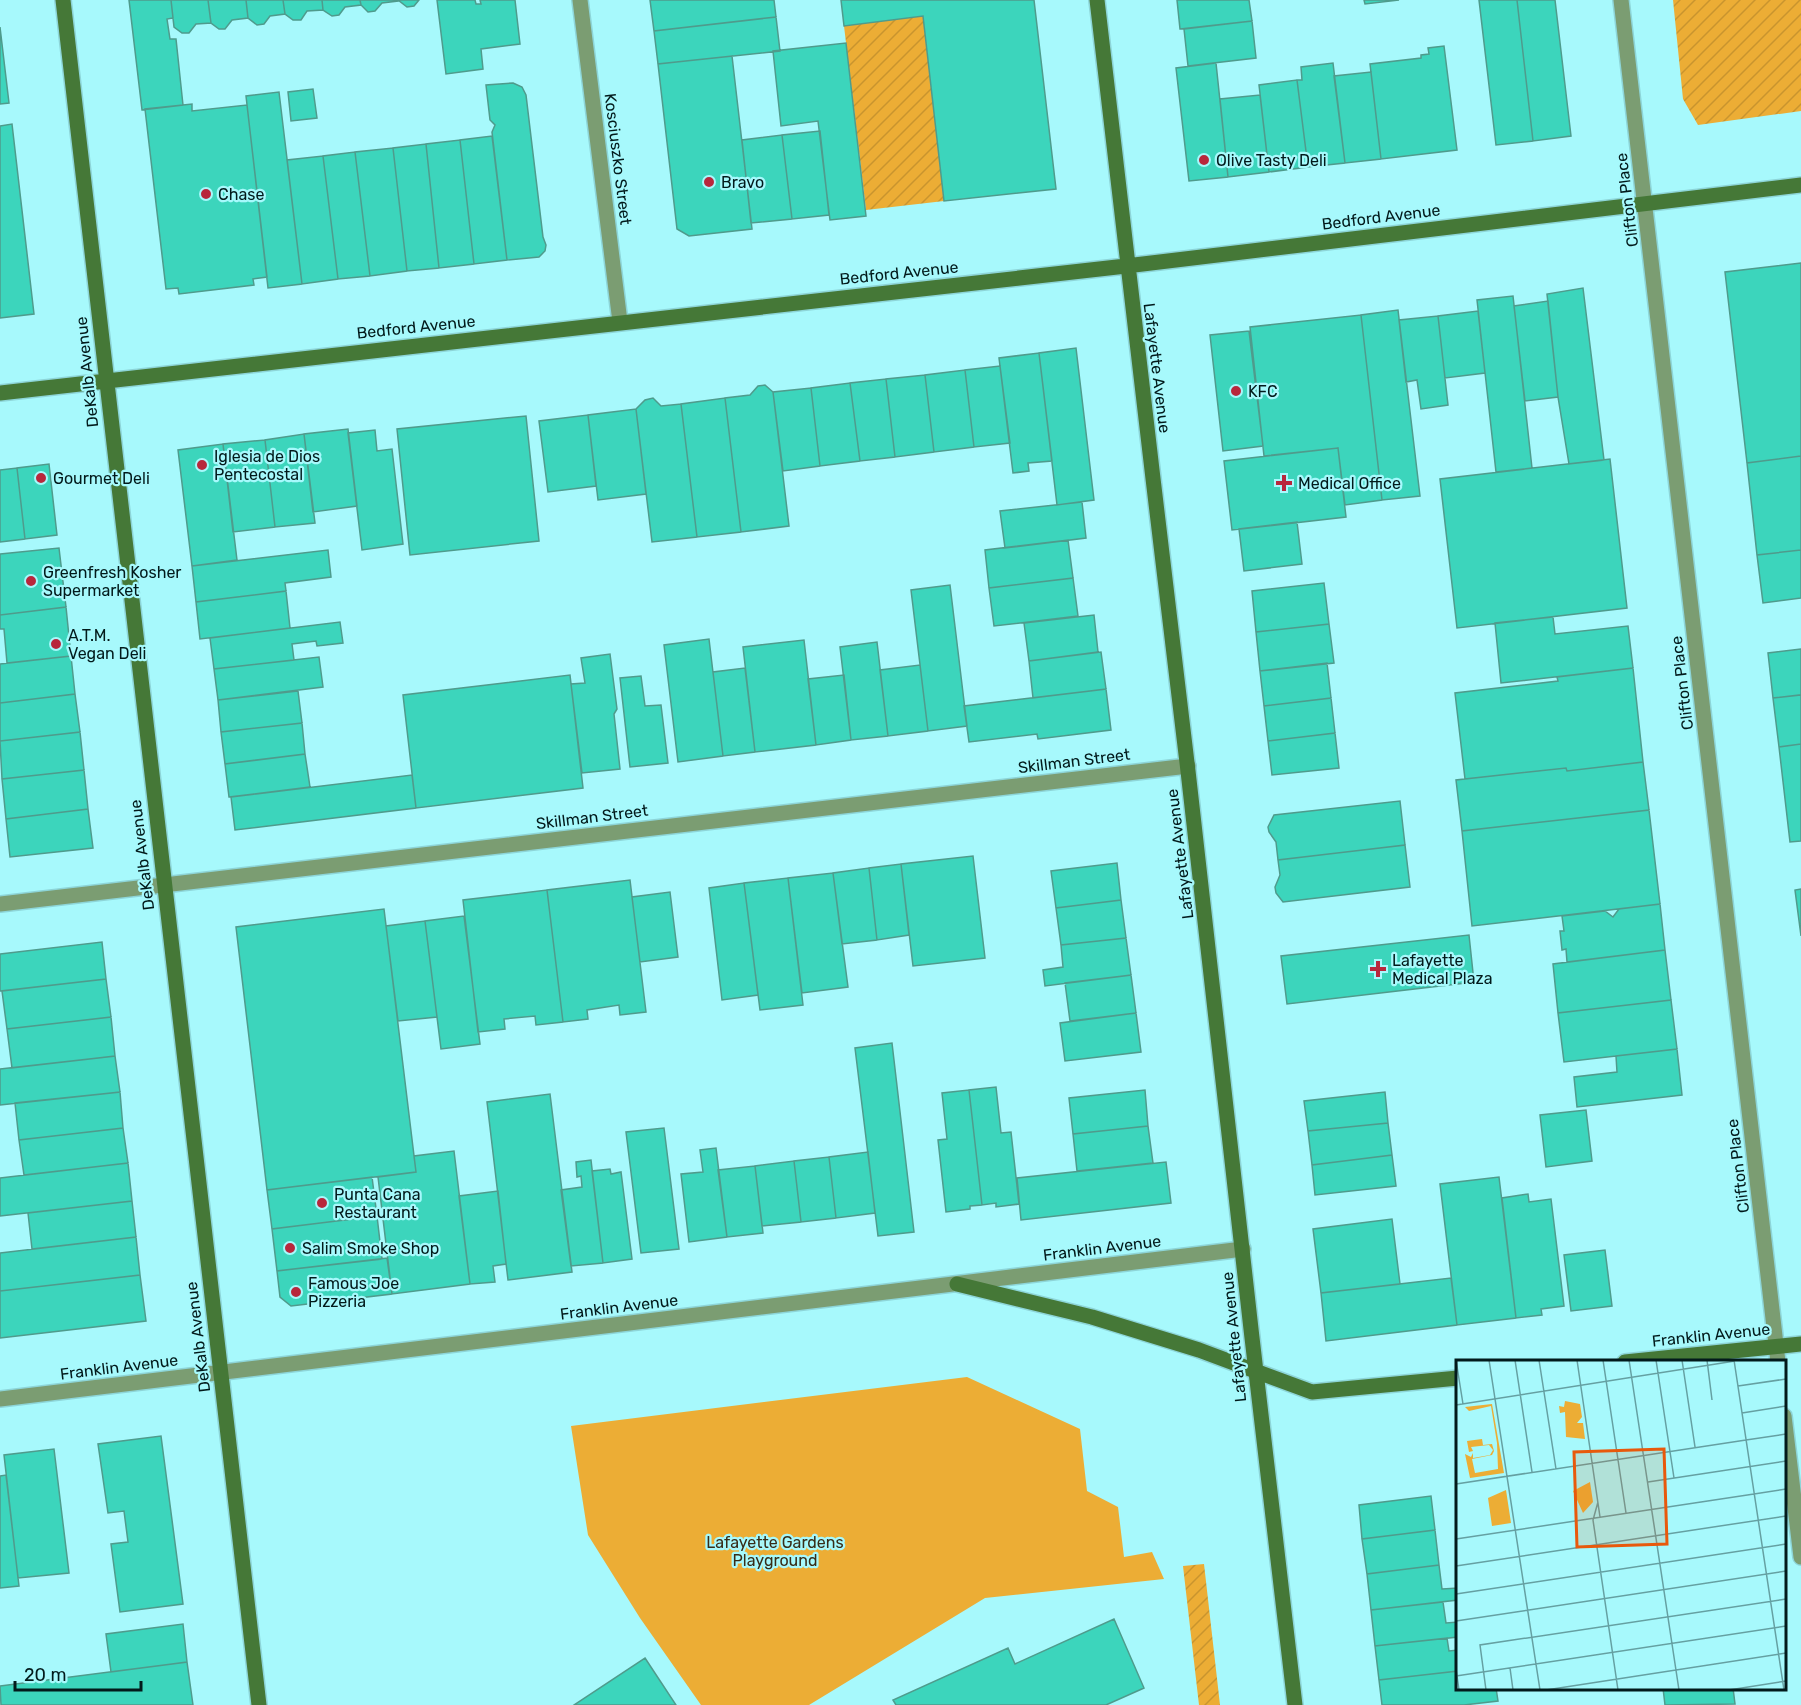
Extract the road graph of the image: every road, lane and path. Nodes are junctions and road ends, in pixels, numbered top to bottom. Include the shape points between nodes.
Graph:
1 (63, 0) edge
2 (580, 0) edge
3 (1097, 0) edge
4 (1621, 0) edge
5 (1801, 185) edge
6 (1646, 203) junction
7 (1126, 266) junction
8 (620, 322) junction
9 (106, 380) junction
10 (0, 393) edge
11 (1188, 766) junction
12 (164, 885) junction
13 (0, 904) edge
14 (1243, 1249) junction
15 (957, 1284) junction
16 (1801, 1344) edge
17 (1777, 1354) edge
18 (1663, 1360) edge
19 (1255, 1371) junction
20 (221, 1373) junction
21 (1456, 1378) edge
22 (0, 1399) edge
23 (1786, 1425) edge
24 (1801, 1557) edge
25 (259, 1705) edge
26 (1295, 1705) edge

1 - 9 main road, DeKalb Avenue
2 - 8 street, Kosciuszko Street
3 - 7 main road, Lafayette Avenue
4 - 6 street, Clifton Place
5 - 6 main road, Bedford Avenue
6 - 7 main road, Bedford Avenue
6 - 17 street, Clifton Place
7 - 8 main road, Bedford Avenue
7 - 11 main road, Lafayette Avenue
8 - 9 main road, Bedford Avenue
9 - 10 main road, Bedford Avenue
9 - 12 main road, DeKalb Avenue
11 - 12 street, Skillman Street
11 - 14 main road, Lafayette Avenue
12 - 13 street, Skillman Street
12 - 20 main road, DeKalb Avenue
14 - 15 street, Franklin Avenue
14 - 19 main road, Lafayette Avenue
15 - 19 main road via 1092,1317
15 - 20 street, Franklin Avenue
16 - 17 main road, Franklin Avenue
17 - 18 main road, Franklin Avenue
19 - 21 main road via 1311,1392
19 - 26 main road, Lafayette Avenue
20 - 22 street, Franklin Avenue
20 - 25 main road, DeKalb Avenue
23 - 24 street

